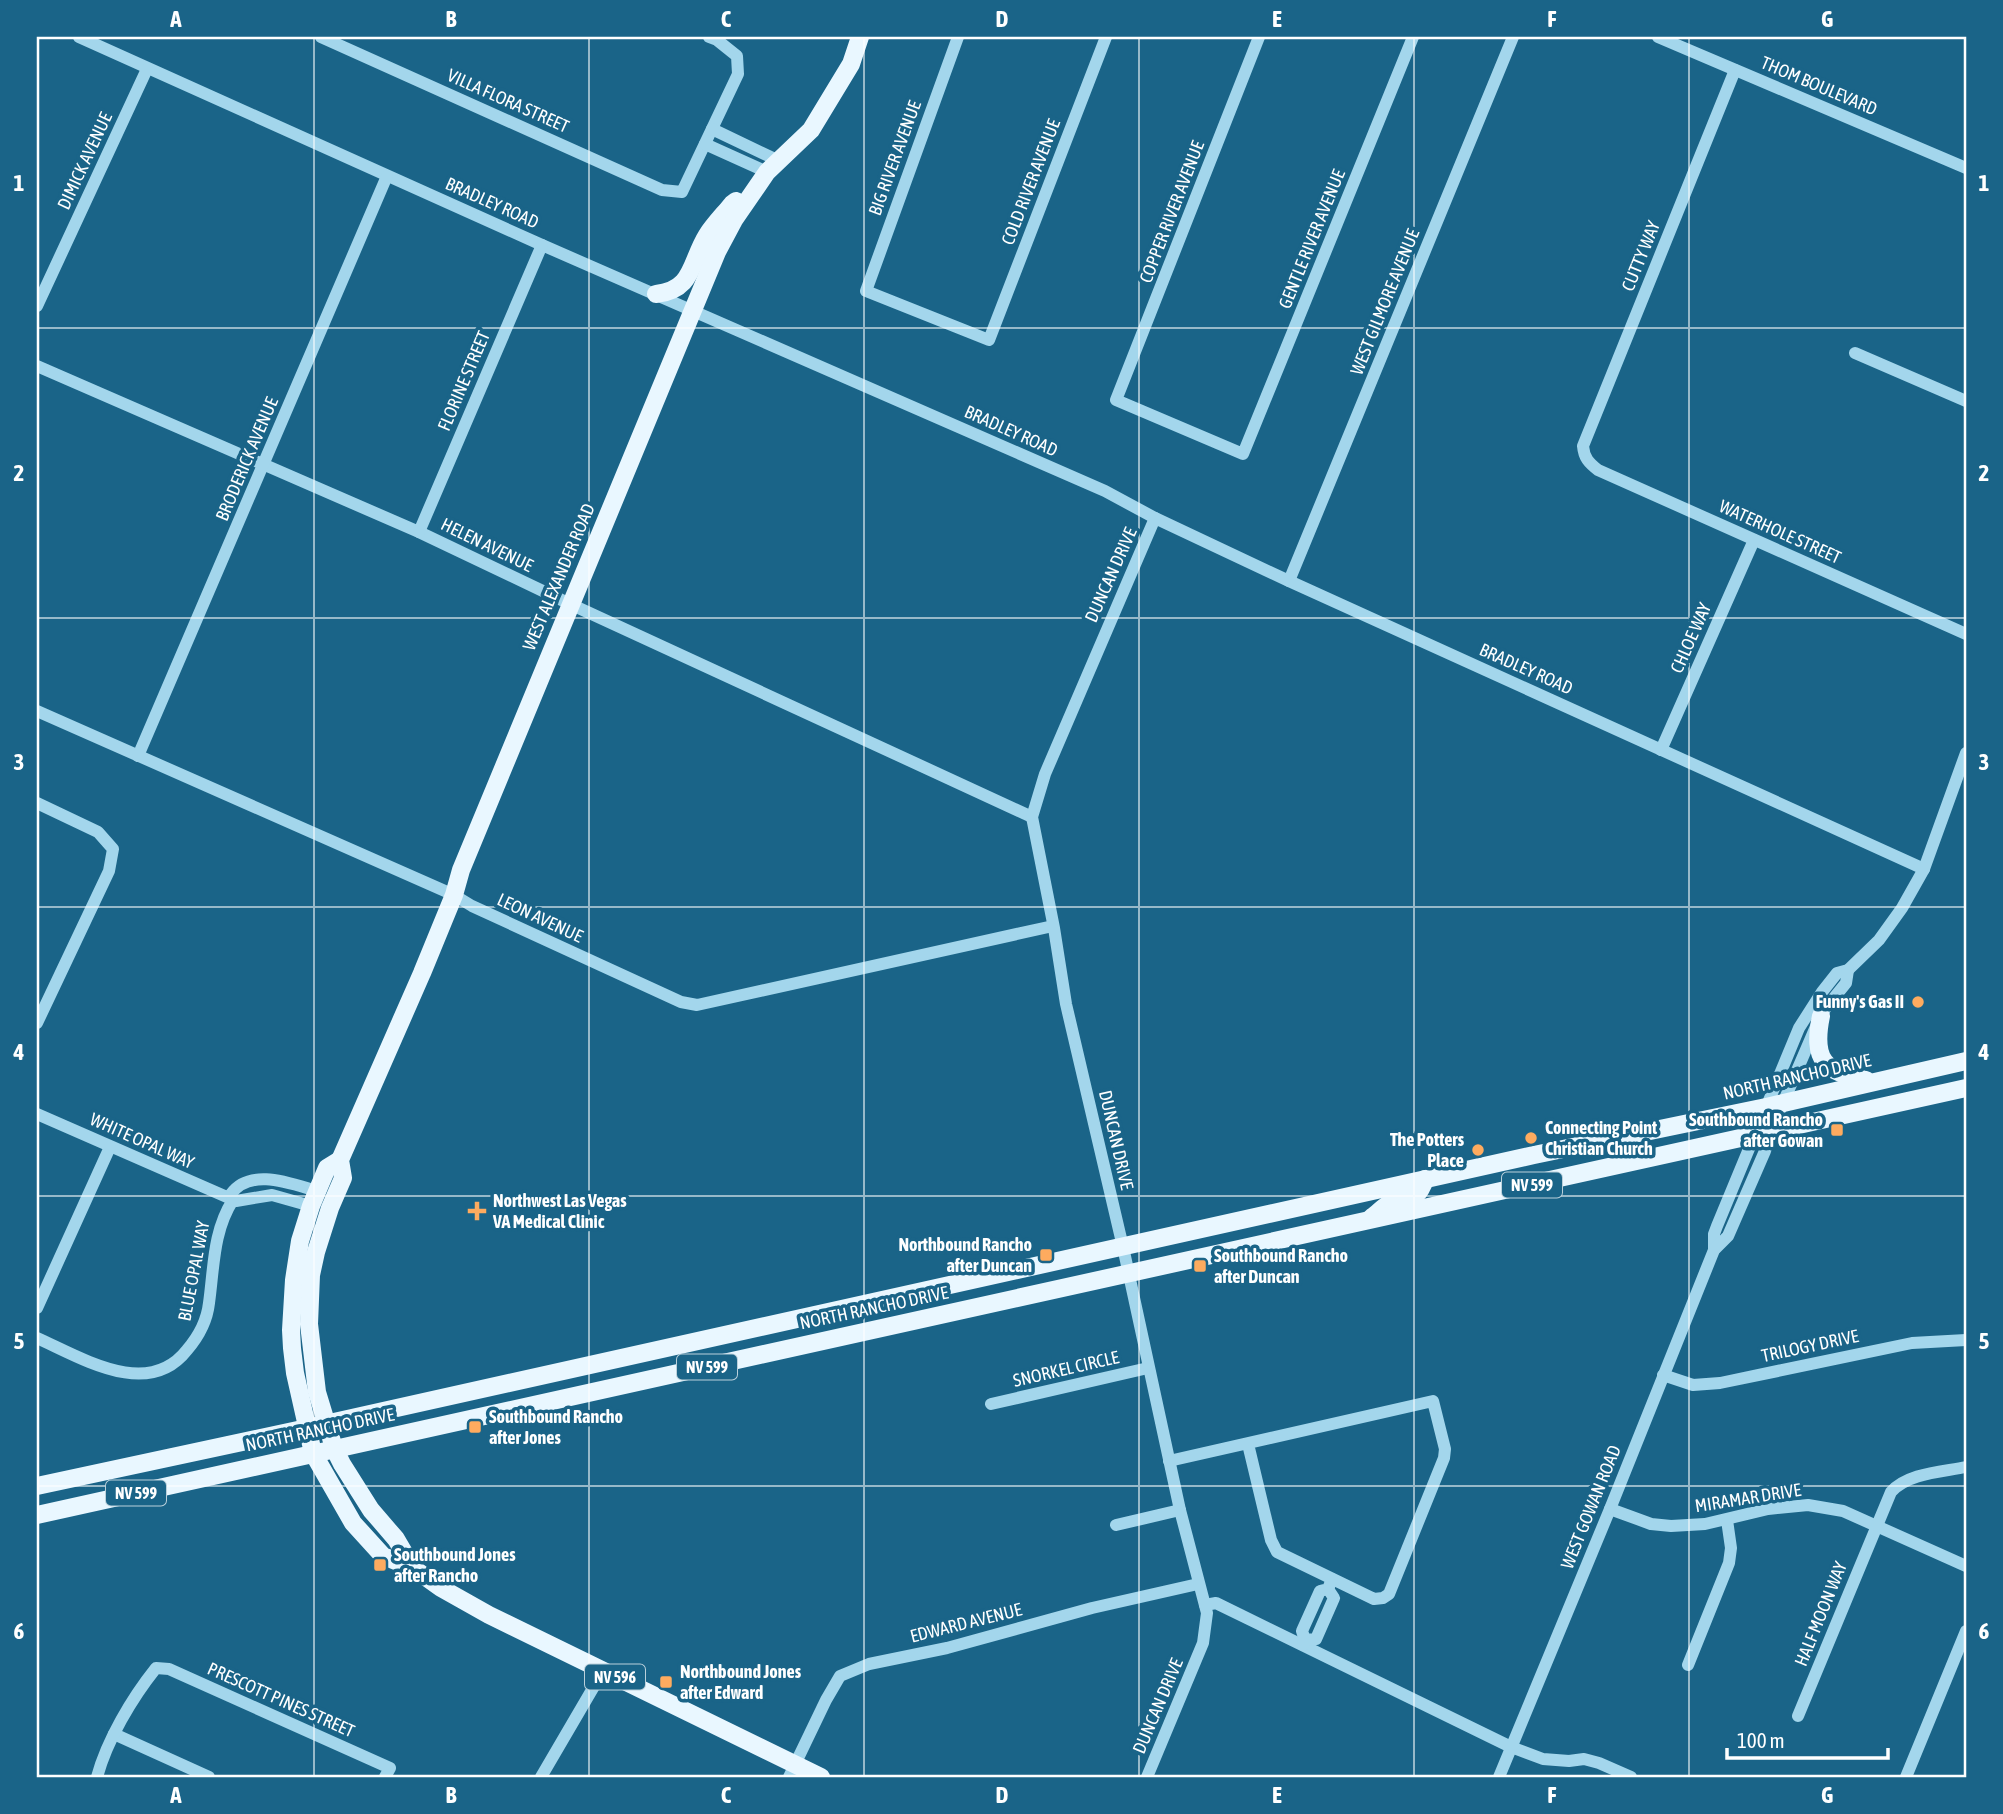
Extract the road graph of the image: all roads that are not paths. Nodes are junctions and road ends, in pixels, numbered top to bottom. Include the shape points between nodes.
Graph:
1 (79, 37) edge
2 (321, 37) edge
3 (709, 37) edge
4 (860, 37) edge
5 (958, 37) edge
6 (1106, 37) edge
7 (1259, 37) edge
8 (1413, 37) edge
9 (1513, 37) edge
10 (1658, 37) edge
11 (147, 69) junction
12 (1735, 70) junction
13 (712, 130) junction
14 (705, 144) junction
15 (773, 167) junction
16 (1966, 168) edge
17 (387, 176) junction
18 (757, 188) junction
19 (542, 244) junction
20 (656, 294) junction
21 (37, 306) edge
22 (694, 310) junction
23 (989, 340) joint
24 (1855, 353) dead end
25 (37, 366) edge
26 (1966, 401) edge
27 (1243, 454) joint
28 (1584, 455) joint
29 (263, 464) junction
30 (1155, 518) junction
31 (419, 532) junction
32 (1754, 540) junction
33 (1289, 581) junction
34 (570, 604) junction
35 (1966, 634) edge
36 (37, 711) edge
37 (1661, 750) junction
38 (1966, 753) edge
39 (138, 756) junction
40 (37, 803) edge
41 (1032, 817) junction
42 (1924, 869) junction
43 (454, 895) junction
44 (1054, 926) junction
45 (1848, 970) junction
46 (1821, 1016) junction
47 (37, 1023) edge
48 (1966, 1061) edge
49 (1873, 1081) junction
50 (1966, 1088) edge
51 (1785, 1102) junction
52 (1766, 1107) junction
53 (37, 1114) edge
54 (1763, 1133) junction
55 (110, 1147) junction
56 (340, 1160) junction
57 (1464, 1171) junction
58 (1425, 1179) junction
59 (314, 1198) junction
60 (233, 1200) junction
61 (1460, 1201) junction
62 (1367, 1222) junction
63 (1123, 1247) junction
64 (1128, 1274) junction
65 (37, 1308) edge
66 (37, 1338) edge
67 (1966, 1340) edge
68 (1148, 1368) junction
69 (1663, 1375) junction
70 (991, 1404) dead end
71 (327, 1423) junction
72 (307, 1428) junction
73 (1248, 1444) junction
74 (334, 1448) junction
75 (313, 1453) junction
76 (1169, 1461) junction
77 (1966, 1467) edge
78 (37, 1486) edge
79 (1611, 1509) junction
80 (1180, 1510) junction
81 (37, 1515) edge
82 (1727, 1520) junction
83 (1116, 1525) dead end
84 (1877, 1525) junction
85 (1966, 1566) edge
86 (413, 1568) junction
87 (1198, 1584) junction
88 (1330, 1584) junction
89 (1205, 1605) junction
90 (1966, 1631) edge
91 (1304, 1643) junction
92 (1688, 1665) dead end
93 (603, 1671) junction
94 (1798, 1716) dead end
95 (114, 1734) junction
96 (1511, 1747) junction
97 (793, 1771) edge
98 (387, 1773) edge
99 (97, 1777) edge
100 (209, 1777) edge
101 (541, 1777) edge
102 (821, 1777) edge
103 (1147, 1777) edge
104 (1499, 1777) edge
105 (1631, 1777) edge
106 (1906, 1777) edge

1 - 11 street, BRADLEY ROAD
2 - 14 street, VILLA FLORA STREET via 662,190 682,192
3 - 13 street via 737,56 738,74
4 - 15 main road, WEST ALEXANDER ROAD via 851,64 811,130
5 - 23 street, BIG RIVER AVENUE via 866,291
6 - 23 street, COLD RIVER AVENUE
7 - 27 street, COPPER RIVER AVENUE via 1116,400
8 - 27 street, GENTLE RIVER AVENUE
9 - 33 street, WEST GILMORE AVENUE
10 - 12 street, THOM BOULEVARD
11 - 17 street, BRADLEY ROAD
11 - 21 street, DIMICK AVENUE
12 - 16 street, THOM BOULEVARD
12 - 28 street, CUTTY WAY via 1583,446
13 - 14 street
13 - 15 street
14 - 15 street
15 - 18 main road, WEST ALEXANDER ROAD
17 - 19 street, BRADLEY ROAD
17 - 29 street, BRODERICK AVENUE
18 - 20 main road via 732,204 708,234 681,287
18 - 22 main road, WEST ALEXANDER ROAD via 717,252
19 - 20 street, BRADLEY ROAD
19 - 31 street, FLORINE STREET
20 - 22 street, BRADLEY ROAD
22 - 30 street, BRADLEY ROAD via 1105,491
22 - 34 main road, WEST ALEXANDER ROAD
24 - 26 street
25 - 29 street, HELEN AVENUE
28 - 32 street, WATERHOLE STREET via 1598,470
29 - 31 street, HELEN AVENUE
29 - 39 street, BRODERICK AVENUE
30 - 33 street, BRADLEY ROAD
30 - 41 street, DUNCAN DRIVE via 1045,774
31 - 34 street, HELEN AVENUE
32 - 35 street, WATERHOLE STREET
32 - 37 street, CHLOE WAY
33 - 37 street, BRADLEY ROAD
34 - 41 street, HELEN AVENUE
34 - 43 main road, WEST ALEXANDER ROAD
36 - 39 street, LEON AVENUE
37 - 42 street, BRADLEY ROAD
38 - 42 street, WEST GOWAN ROAD
39 - 43 street, LEON AVENUE
40 - 47 street via 98,832 113,849 109,871
41 - 44 street, DUNCAN DRIVE
42 - 45 street, WEST GOWAN ROAD via 1880,940
43 - 44 street, LEON AVENUE via 697,1006
43 - 56 main road, WEST ALEXANDER ROAD
44 - 63 street, DUNCAN DRIVE via 1066,1004
45 - 46 street, WEST GOWAN ROAD via 1846,983
45 - 52 street, WEST GOWAN ROAD via 1837,974 1808,1012
46 - 49 main road via 1817,1046 1826,1063 1846,1076
46 - 51 street, WEST GOWAN ROAD
48 - 49 main road, NORTH RANCHO DRIVE / NV 599
49 - 51 main road, NORTH RANCHO DRIVE / NV 599
50 - 54 main road, NORTH RANCHO DRIVE / NV 599
51 - 52 main road, NORTH RANCHO DRIVE / NV 599
51 - 54 street, WEST GOWAN ROAD
52 - 54 street, WEST GOWAN ROAD
52 - 57 main road, NORTH RANCHO DRIVE / NV 599
53 - 55 street, WHITE OPAL WAY
54 - 61 main road, NORTH RANCHO DRIVE / NV 599
54 - 69 street, WEST GOWAN ROAD via 1765,1151 1728,1236 1714,1250
55 - 60 street, WHITE OPAL WAY
55 - 65 street
56 - 59 main road, WEST ALEXANDER ROAD via 327,1168
56 - 71 main road, WEST ALEXANDER ROAD via 343,1178 316,1251 309,1303 317,1392
57 - 58 main road, NORTH RANCHO DRIVE / NV 599
57 - 61 main road
58 - 62 main road via 1417,1194 1391,1203
58 - 63 main road, NORTH RANCHO DRIVE / NV 599
59 - 60 street, BLUE OPAL WAY via 282,1181 262,1180 236,1188
59 - 72 main road, WEST ALEXANDER ROAD via 300,1241 291,1330
60 - 66 street, BLUE OPAL WAY via 218,1232 205,1321 181,1359 156,1373 109,1371
61 - 62 main road, NORTH RANCHO DRIVE / NV 599
62 - 64 main road, NORTH RANCHO DRIVE / NV 599
63 - 64 street, DUNCAN DRIVE
63 - 71 main road, NORTH RANCHO DRIVE / NV 599
64 - 68 street, DUNCAN DRIVE
64 - 74 main road, NORTH RANCHO DRIVE / NV 599
67 - 69 street, TRILOGY DRIVE via 1912,1343 1720,1383 1693,1385
68 - 70 street, SNORKEL CIRCLE
68 - 76 street, DUNCAN DRIVE
69 - 79 street, WEST GOWAN ROAD
71 - 72 main road, NORTH RANCHO DRIVE / NV 599
71 - 74 main road, NV 596
72 - 75 main road, NV 596
72 - 78 main road, NORTH RANCHO DRIVE / NV 599
73 - 76 street
73 - 88 street via 1277,1552
73 - 88 street via 1433,1401 1444,1458 1389,1594 1374,1599
74 - 75 main road, NORTH RANCHO DRIVE / NV 599
74 - 86 main road, NV 596 via 370,1510 396,1539
75 - 81 main road, NORTH RANCHO DRIVE / NV 599
75 - 86 main road, NV 596 via 353,1523 383,1556
76 - 80 street, DUNCAN DRIVE
77 - 84 street, HALF MOON WAY via 1898,1484
79 - 82 street, MIRAMAR DRIVE via 1651,1524 1671,1526
79 - 96 street, WEST GOWAN ROAD
80 - 83 street
80 - 87 street, DUNCAN DRIVE
82 - 84 street, MIRAMAR DRIVE via 1768,1509 1808,1506 1843,1511
82 - 92 street via 1730,1563
84 - 85 street, MIRAMAR DRIVE
84 - 94 street, HALF MOON WAY
86 - 93 main road, NV 596 via 488,1615
87 - 89 street, DUNCAN DRIVE
87 - 97 street, EDWARD AVENUE via 869,1664 840,1676
88 - 91 street via 1334,1598 1316,1639
89 - 91 street via 1216,1603
89 - 103 street, DUNCAN DRIVE via 1203,1643
90 - 106 street
91 - 96 street
93 - 97 main road, NV 596
93 - 101 street
95 - 98 street, PRESCOTT PINES STREET via 156,1668 169,1669
95 - 99 street
95 - 100 street
96 - 104 street, WEST GOWAN ROAD
96 - 105 street via 1543,1759 1584,1759
97 - 102 main road, NV 596

